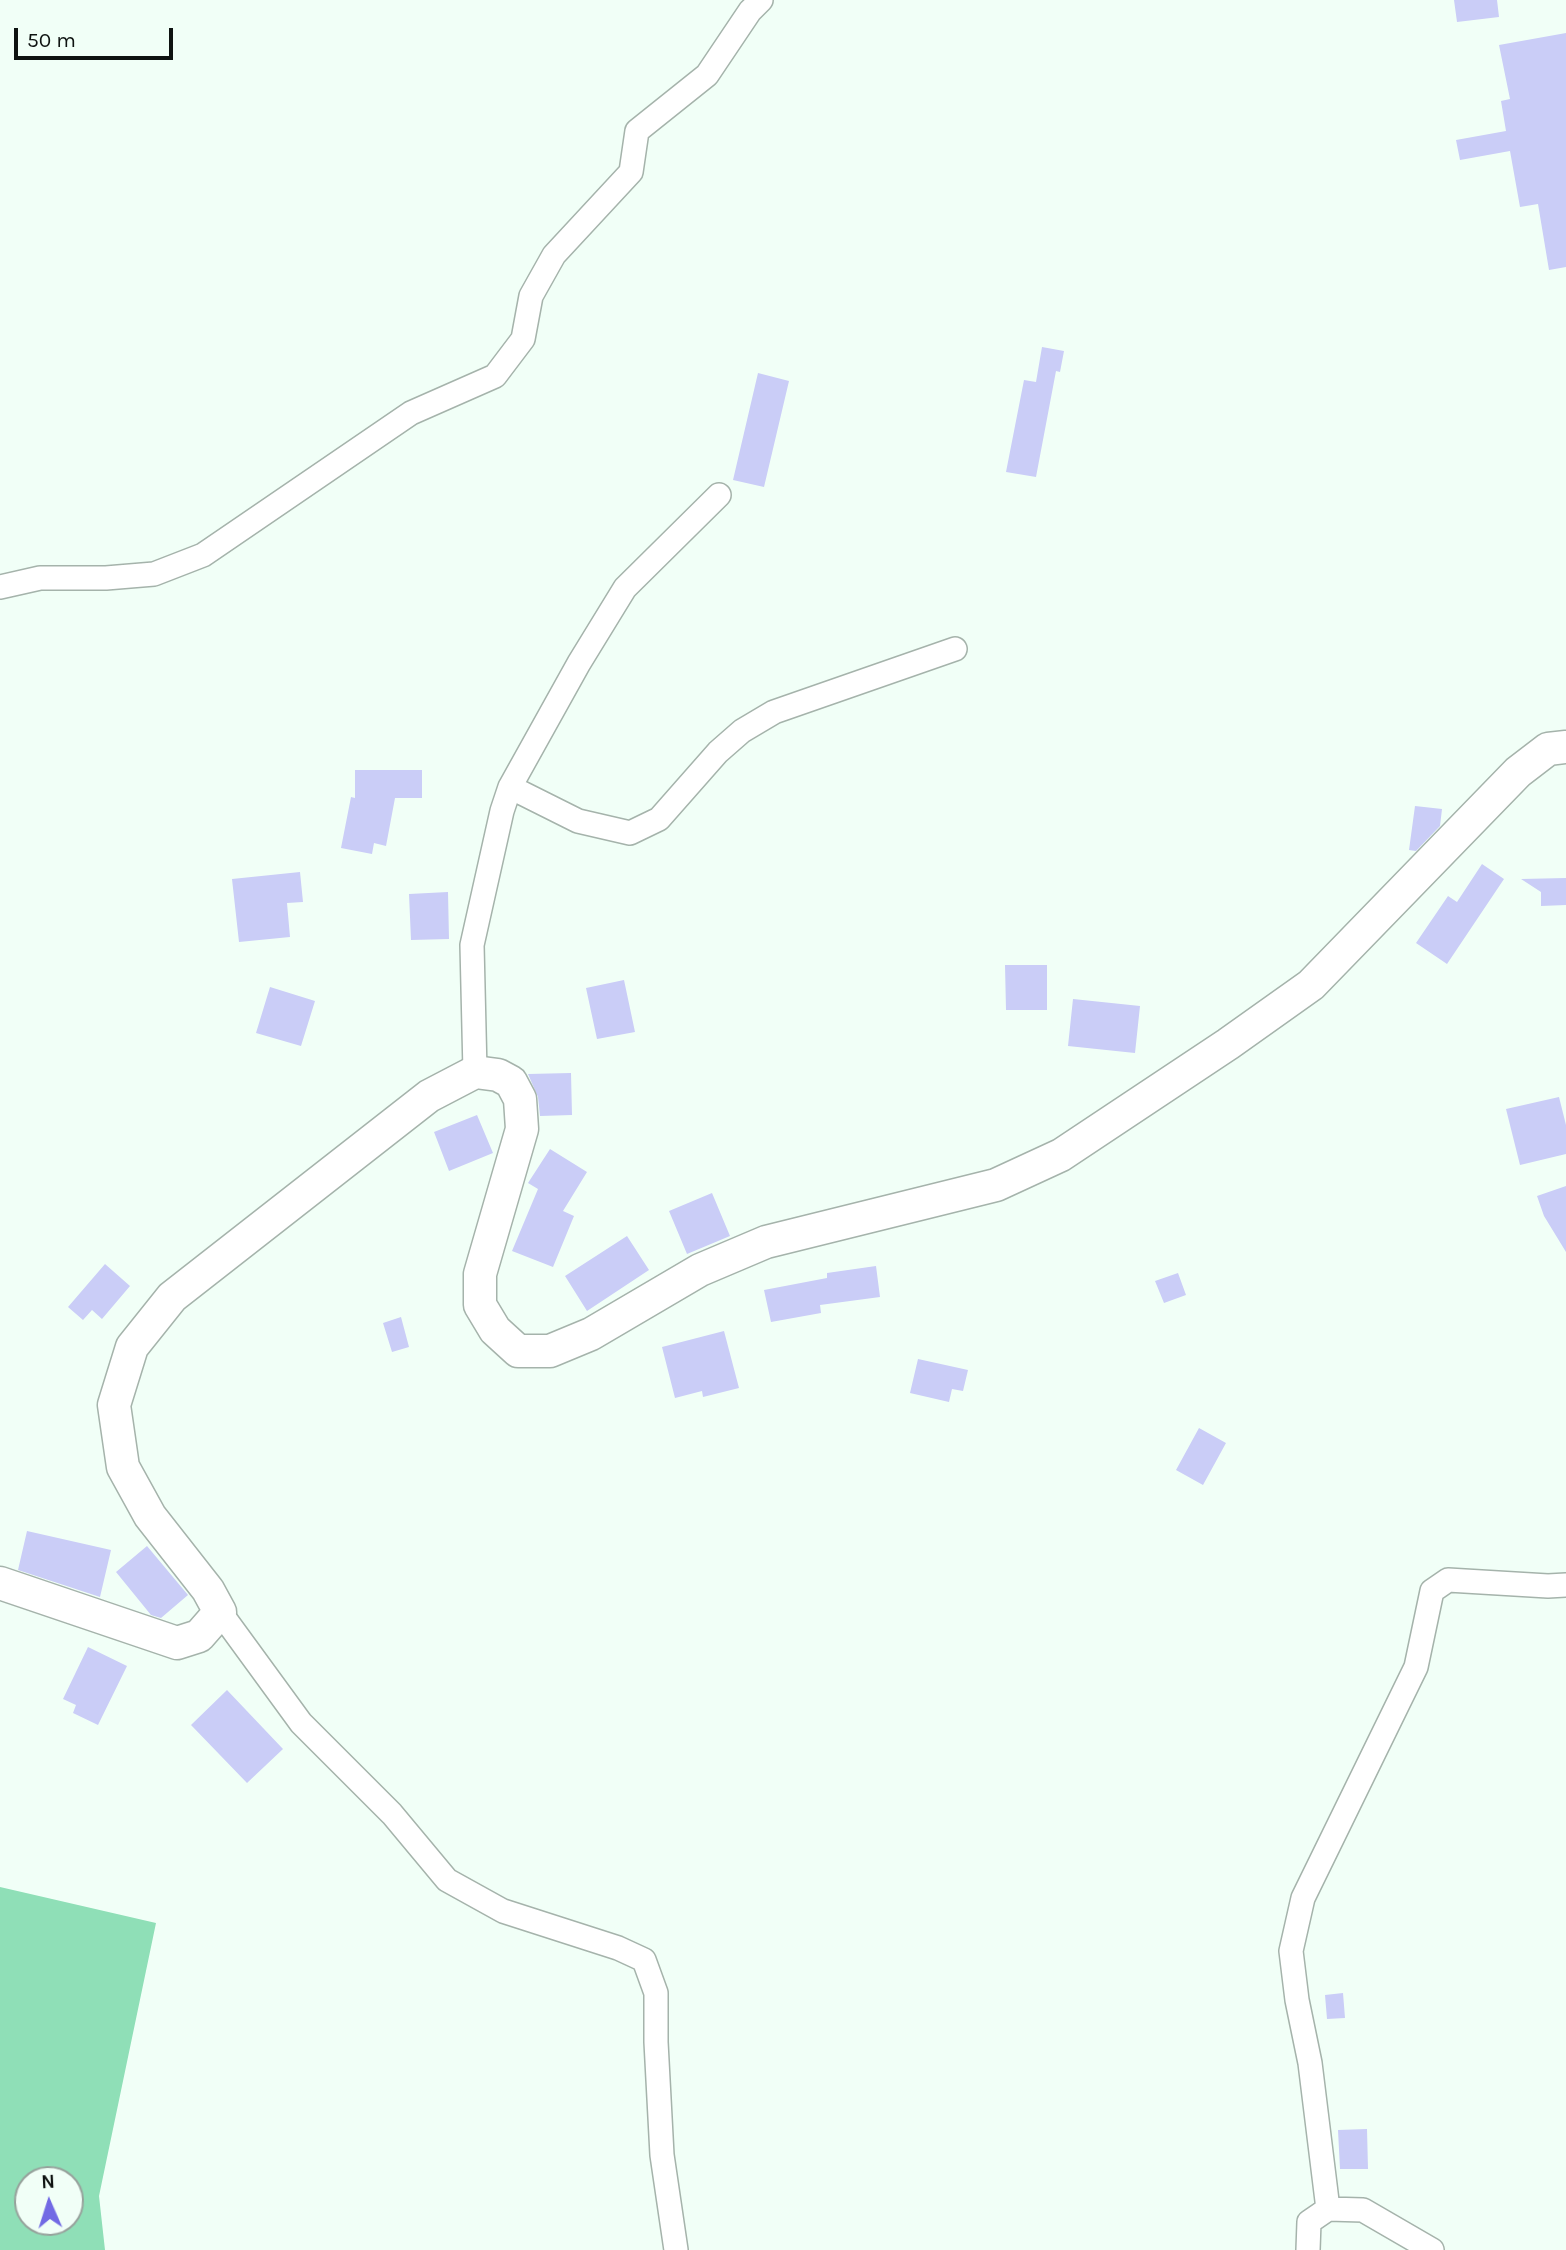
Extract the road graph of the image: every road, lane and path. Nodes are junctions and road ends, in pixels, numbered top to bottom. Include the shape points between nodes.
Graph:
1 (761, 0) edge
2 (719, 495) dead end
3 (0, 587) edge
4 (955, 649) dead end
5 (1566, 747) edge
6 (510, 788) junction
7 (475, 1073) junction
8 (0, 1583) edge
9 (1566, 1585) edge
10 (220, 1612) junction
11 (1328, 2209) junction
12 (676, 2250) edge
13 (1308, 2250) edge
14 (1432, 2250) edge

1 - 3 street via 707,75 638,131 631,172 554,255 531,296 523,339 495,376 411,413 203,555 154,574 40,578
2 - 6 street via 625,588
4 - 6 street via 774,712 742,730 659,819 630,833 578,821
5 - 7 main road via 1548,749 1518,772 1311,985 1061,1155 996,1185 766,1242 700,1270 591,1334 550,1351 518,1351 495,1331 480,1305 480,1274 522,1129 520,1099 511,1082 498,1075
6 - 7 street via 472,945
7 - 10 main road via 429,1096 172,1297 132,1347 114,1405 123,1467 150,1516
8 - 10 main road via 177,1643 199,1636
9 - 11 street via 1448,1580 1432,1591 1416,1667 1303,1898 1291,1951
10 - 12 street via 301,1723 392,1814 447,1880 503,1911 644,1960 656,1993 662,2155
11 - 13 street via 1309,2222
11 - 14 street via 1363,2210

